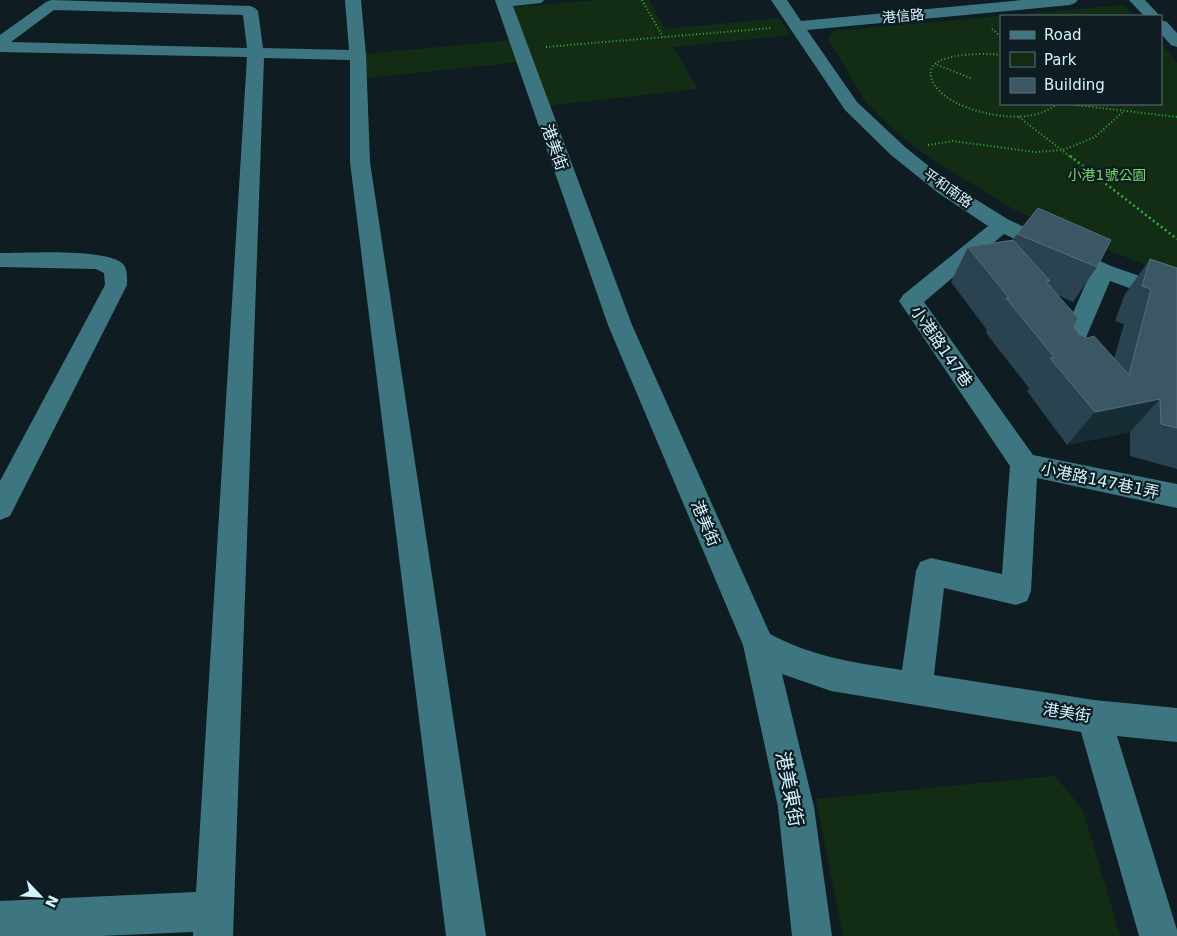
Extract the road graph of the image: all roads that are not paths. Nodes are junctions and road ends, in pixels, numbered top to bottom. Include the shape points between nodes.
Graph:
1 (353, 0) edge
2 (536, 0) edge
3 (779, 0) edge
4 (1070, 0) edge
5 (1137, 0) edge
6 (504, 1) edge
7 (253, 5) edge
8 (1151, 15) edge
9 (797, 26) junction
10 (1162, 26) edge
11 (0, 42) edge
12 (1177, 42) edge
13 (0, 46) edge
14 (256, 53) junction
15 (358, 55) junction
16 (1002, 225) junction
17 (0, 260) edge
18 (1102, 271) junction
19 (1177, 297) edge
20 (1064, 360) edge
21 (1024, 464) junction
22 (1177, 496) edge
23 (0, 508) edge
24 (759, 645) junction
25 (916, 687) junction
26 (1094, 717) junction
27 (1177, 724) edge
28 (0, 921) edge
29 (214, 924) edge
30 (466, 936) edge
31 (812, 936) edge
32 (1159, 936) edge

1 - 15 street
2 - 6 street
3 - 9 street, 平和南路
4 - 9 street, 港信路
5 - 8 street
6 - 24 street, 港美街 via 620,325
7 - 11 street via 51,4
7 - 14 street
9 - 16 street, 平和南路 via 851,106 864,119 944,188
10 - 12 street
13 - 14 street
14 - 15 street
14 - 29 street
15 - 30 street via 360,162
16 - 18 street, 平和南路
16 - 21 street, 小港路147巷 via 910,301
17 - 23 street via 100,262 115,269 116,285
18 - 19 street, 平和南路
18 - 20 street
21 - 22 street, 小港路147巷1弄
21 - 25 street, 小港路147巷1弄 via 1016,591 931,571
24 - 25 street, 港美街 via 786,660 831,675
24 - 31 street, 港美東街 via 796,807
25 - 26 street, 港美街
26 - 27 street, 港美街
26 - 32 street
28 - 29 street

